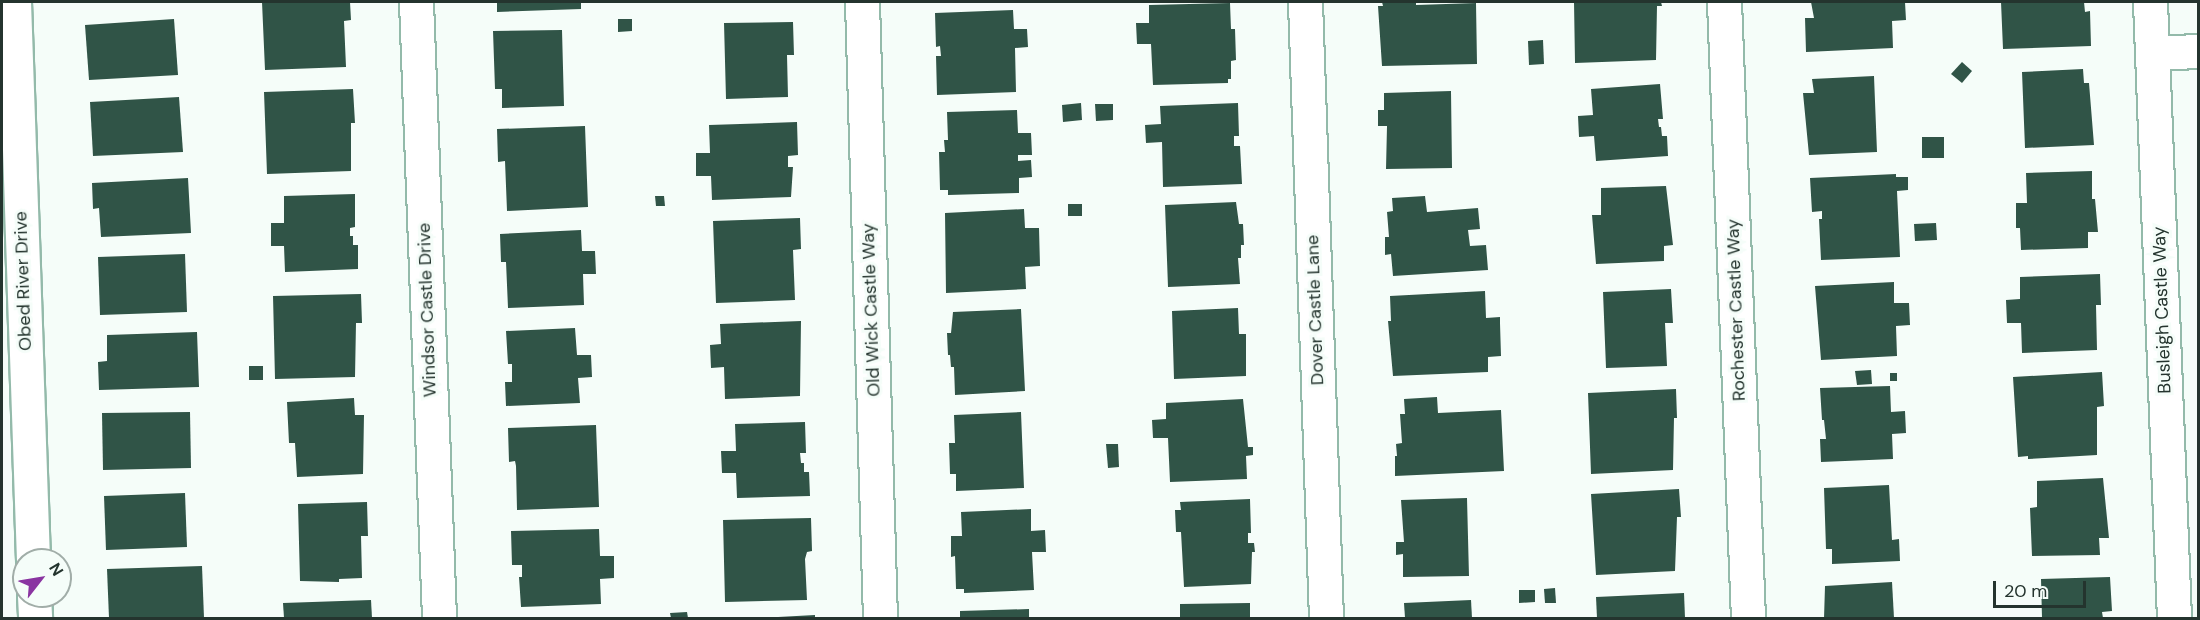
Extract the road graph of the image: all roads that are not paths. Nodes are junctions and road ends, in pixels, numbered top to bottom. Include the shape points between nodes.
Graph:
1 (14, 2) edge
2 (416, 2) edge
3 (862, 2) edge
4 (1305, 2) edge
5 (1724, 2) edge
6 (2150, 2) edge
7 (2199, 51) edge
8 (2152, 52) junction
9 (14, 353) edge
10 (32, 548) edge
11 (439, 618) edge
12 (880, 618) edge
13 (1326, 618) edge
14 (1748, 618) edge
15 (2174, 618) edge

1 - 9 street, Obed River Drive
2 - 11 street, Windsor Castle Drive
3 - 12 street, Old Wick Castle Way
4 - 13 street, Dover Castle Lane
5 - 14 street, Rochester Castle Way
6 - 8 street, Busleigh Castle Way
7 - 8 street
8 - 15 street, Busleigh Castle Way
9 - 10 street, Obed River Drive

